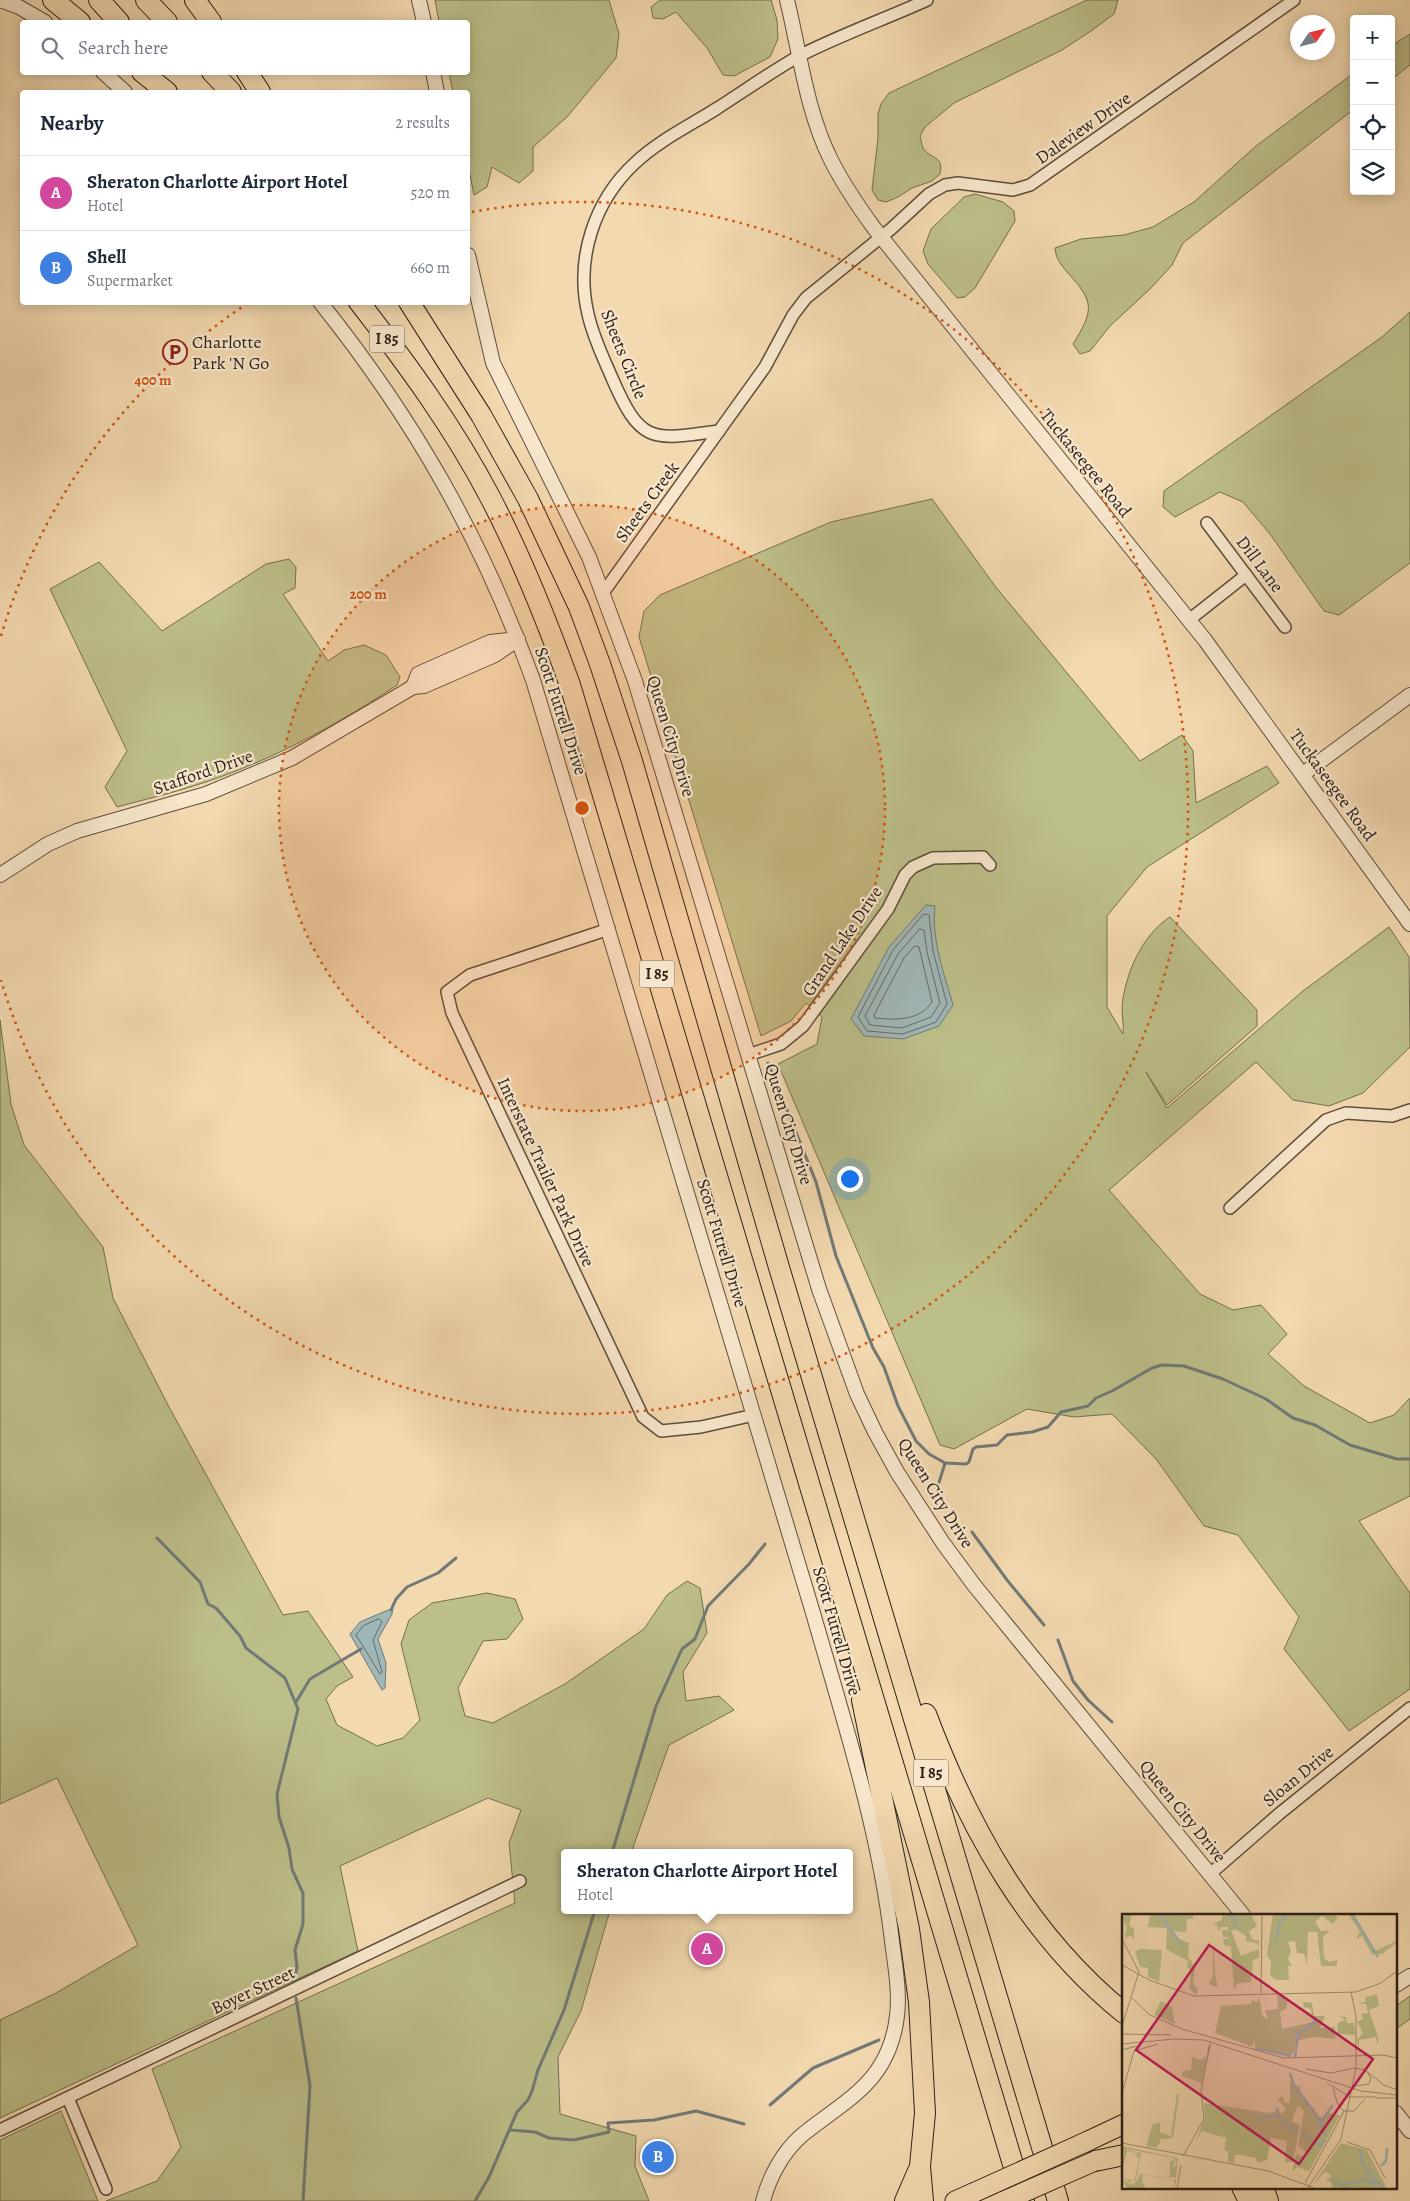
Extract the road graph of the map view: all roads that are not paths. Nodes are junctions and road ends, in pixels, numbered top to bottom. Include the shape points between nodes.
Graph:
1 (0, 0) edge
2 (52, 0) edge
3 (99, 0) edge
4 (146, 0) edge
5 (195, 0) edge
6 (419, 0) edge
7 (787, 0) edge
8 (927, 0) edge
9 (1294, 0) edge
10 (42, 20) edge
11 (77, 20) edge
12 (117, 20) edge
13 (165, 20) edge
14 (210, 20) edge
15 (424, 20) edge
16 (799, 56) junction
17 (106, 75) edge
18 (146, 75) edge
19 (167, 75) edge
20 (215, 75) edge
21 (249, 75) edge
22 (434, 75) edge
23 (122, 90) edge
24 (164, 90) edge
25 (180, 90) edge
26 (228, 90) edge
27 (259, 90) edge
28 (437, 90) edge
29 (881, 237) junction
30 (470, 264) edge
31 (322, 305) edge
32 (362, 305) edge
33 (411, 305) edge
34 (719, 431) junction
35 (1207, 523) dead end
36 (1246, 575) junction
37 (603, 593) junction
38 (1189, 620) junction
39 (1285, 627) dead end
40 (518, 639) junction
41 (1410, 695) edge
42 (1303, 774) junction
43 (990, 865) dead end
44 (0, 876) edge
45 (1410, 924) edge
46 (608, 929) junction
47 (748, 1055) junction
48 (1410, 1110) edge
49 (1230, 1208) dead end
50 (754, 1415) junction
51 (864, 1544) junction
52 (844, 1597) junction
53 (1410, 1708) edge
54 (1210, 1874) junction
55 (520, 1881) dead end
56 (1242, 1914) edge
57 (1410, 1976) edge
58 (1398, 1984) edge
59 (1122, 2011) edge
60 (68, 2098) junction
61 (1398, 2115) edge
62 (1122, 2125) edge
63 (0, 2130) edge
64 (1410, 2131) edge
65 (1122, 2149) edge
66 (1122, 2155) edge
67 (1095, 2161) junction
68 (920, 2166) junction
69 (1242, 2188) edge
70 (1263, 2188) edge
71 (106, 2189) dead end
72 (763, 2201) edge
73 (905, 2201) edge
74 (923, 2201) edge
75 (955, 2201) edge
76 (1004, 2201) edge
77 (1024, 2201) edge
78 (1058, 2201) edge
79 (1249, 2201) edge
80 (1268, 2201) edge

1 - 10 street
2 - 11 highway
3 - 12 highway
4 - 13 highway
5 - 14 highway
6 - 15 street
7 - 16 street, Tuckaseegee Road
8 - 16 street, Sheets Circle
9 - 29 street, Daleview Drive via 1030,185 1013,190 958,183 945,185 929,194
16 - 29 street, Tuckaseegee Road via 813,113 830,159 848,192
16 - 34 street, Sheets Circle via 636,162 618,180 596,214 587,248 585,291 588,313 598,346 631,417 645,432 664,438
17 - 23 street
18 - 24 highway
19 - 25 highway
20 - 26 highway
21 - 27 highway
22 - 28 street
29 - 34 street via 806,298 753,386
29 - 38 street, Tuckaseegee Road
30 - 37 street, Queen City Drive via 493,363 559,493
31 - 40 street, Scott Futrell Drive via 392,398 442,477 485,561
32 - 52 highway, I 85 via 434,404 471,463 517,552 551,634 591,750
33 - 51 highway, I 85 via 481,415 528,499 572,590 600,664 632,761
34 - 37 street, Sheets Creek
35 - 36 street, Dill Lane
36 - 38 street
36 - 39 street, Dill Lane
37 - 47 street, Queen City Drive via 635,681
38 - 42 street, Tuckaseegee Road
40 - 44 street, Stafford Drive via 490,642 418,674 412,687 292,758 206,794 77,830 48,844
40 - 46 street, Scott Futrell Drive via 556,753
41 - 42 street
42 - 45 street, Tuckaseegee Road
43 - 47 street, Grand Lake Drive via 983,857 943,857 922,861 913,867 905,875 888,909 803,1026 781,1044
46 - 50 street, Scott Futrell Drive
46 - 50 street, Interstate Trailer Park Drive via 470,975 448,992 452,1013 643,1417 661,1431 701,1427
47 - 54 street, Queen City Drive via 833,1331 857,1394 897,1472 974,1585
48 - 49 street via 1392,1116 1346,1113 1326,1120
50 - 72 street, Scott Futrell Drive via 864,1797 889,1920 898,2007 893,2035 880,2065 857,2092 799,2138 774,2172
51 - 59 highway via 941,1754 993,1859 1045,1936
51 - 78 highway, I 85
52 - 68 highway via 916,1977 923,2052
52 - 77 highway, I 85
53 - 54 street, Sloan Drive
54 - 56 street, Queen City Drive
55 - 60 street, Boyer Street
57 - 58 street
60 - 63 street, Boyer Street
60 - 71 street
61 - 64 street
62 - 75 highway, bridge
65 - 67 highway
66 - 67 highway
67 - 76 highway, bridge
68 - 73 highway
68 - 74 highway
69 - 79 highway
70 - 80 highway

